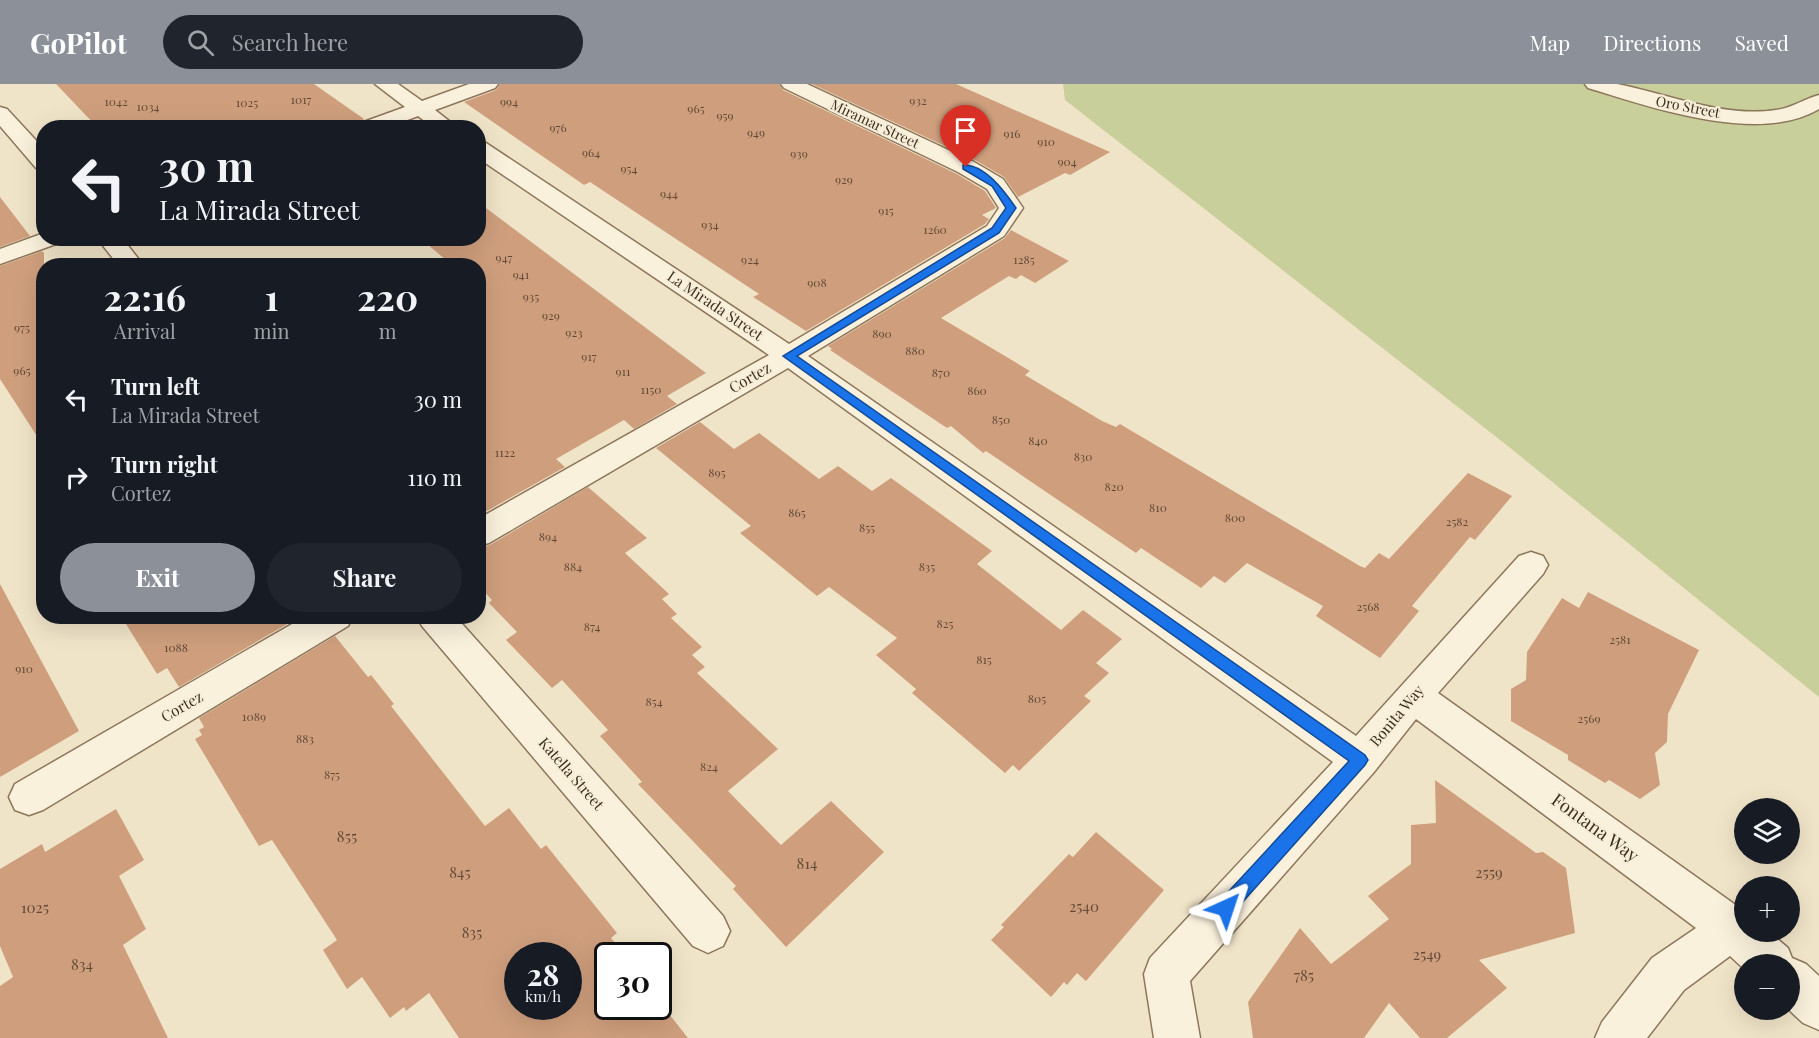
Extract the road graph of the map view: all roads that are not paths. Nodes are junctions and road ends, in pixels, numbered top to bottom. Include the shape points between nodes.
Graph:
1 (385, 84) edge
2 (488, 84) edge
3 (792, 84) edge
4 (1596, 84) edge
5 (1819, 101) edge
6 (420, 108) junction
7 (0, 113) edge
8 (387, 120) edge
9 (437, 120) edge
10 (486, 153) edge
11 (36, 154) edge
12 (1011, 208) joint
13 (36, 243) edge
14 (116, 246) edge
15 (0, 256) edge
16 (125, 258) edge
17 (789, 356) junction
18 (486, 529) edge
19 (1531, 565) dead end
20 (322, 624) edge
21 (441, 624) edge
22 (1413, 696) junction
23 (1360, 760) junction
24 (28, 797) dead end
25 (1732, 928) junction
26 (708, 931) dead end
27 (1761, 954) edge
28 (1800, 989) edge
29 (1819, 1007) edge
30 (1177, 1038) edge
31 (1618, 1038) edge

1 - 6 street
2 - 6 street
3 - 12 street, Miramar Street via 966,167 995,184
4 - 5 street, Oro Street via 1691,109 1746,117 1784,115 1812,108
6 - 8 street
6 - 9 street
7 - 11 street
10 - 17 street, La Mirada Street
12 - 17 street, Cortez via 996,231
13 - 15 street
14 - 16 street
17 - 18 street, Cortez
17 - 23 street, La Mirada Street
19 - 22 street, Bonita Way
20 - 24 street, Cortez
21 - 26 street, Katella Street
22 - 23 street, Bonita Way
22 - 25 street, Fontana Way
23 - 30 street, Bonita Way via 1166,974
25 - 27 street, Fontana Way
25 - 31 street via 1668,974
28 - 29 street

